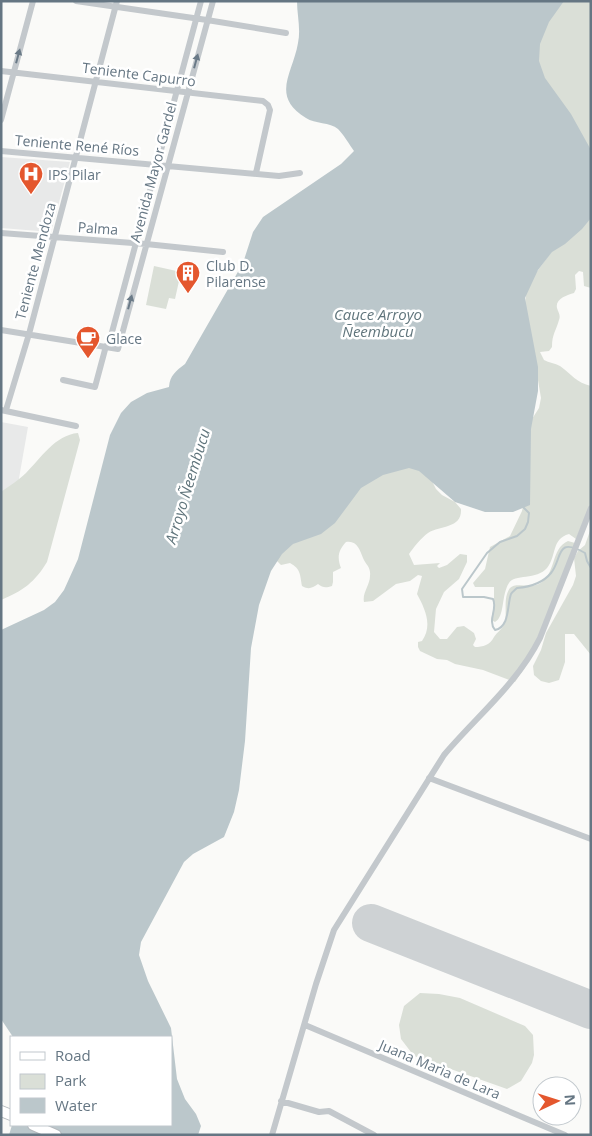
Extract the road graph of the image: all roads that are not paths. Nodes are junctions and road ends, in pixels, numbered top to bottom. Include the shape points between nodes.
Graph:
1 (33, 1) edge
2 (76, 1) edge
3 (201, 1) edge
4 (212, 1) edge
5 (116, 4) edge
6 (196, 18) junction
7 (207, 20) junction
8 (286, 33) dead end
9 (1, 71) edge
10 (14, 73) junction
11 (95, 81) junction
12 (177, 92) junction
13 (187, 93) junction
14 (1, 120) edge
15 (1, 151) edge
16 (75, 157) junction
17 (157, 165) junction
18 (167, 166) junction
19 (300, 172) dead end
20 (256, 173) junction
21 (1, 233) edge
22 (54, 238) junction
23 (136, 244) junction
24 (146, 244) junction
25 (223, 252) dead end
26 (1, 330) edge
27 (29, 334) junction
28 (107, 346) junction
29 (63, 380) dead end
30 (4, 410) edge
31 (76, 426) dead end
32 (591, 508) edge
33 (429, 778) junction
34 (591, 839) edge
35 (305, 1025) junction
36 (281, 1101) junction
37 (35, 1126) edge
38 (56, 1135) edge
39 (272, 1135) edge
40 (374, 1135) edge
41 (565, 1135) edge

10 -> 1 street
2 - 5 street
3 - 6 street, Avenida Mayor Gardel
4 - 7 street, Avenida Mayor Gardel
5 - 6 street
5 - 11 street, Teniente Mendoza
6 - 7 street
6 - 12 street, Avenida Mayor Gardel
7 - 8 street
13 -> 7 street, Avenida Mayor Gardel
9 - 10 street, Teniente Capurro
10 - 11 street, Teniente Capurro
10 - 14 street
11 - 12 street, Teniente Capurro
11 - 16 street, Teniente Mendoza
12 - 13 street, Teniente Capurro
12 - 17 street, Avenida Mayor Gardel
13 - 18 street, Avenida Mayor Gardel
13 - 20 street, Teniente Capurro via 262,101 268,105 270,110
15 - 16 street, Teniente René Ríos
16 - 17 street, Teniente René Ríos
16 - 22 street, Teniente Mendoza
17 - 18 street, Teniente René Ríos
17 - 23 street, Avenida Mayor Gardel
18 - 20 street, Teniente René Ríos
18 - 24 street, Avenida Mayor Gardel
19 - 20 street, Teniente René Ríos via 279,176
21 - 22 street, Palma
22 - 23 street, Palma
22 - 27 street, Teniente Mendoza
23 - 24 street, Palma
23 - 28 street, Avenida Mayor Gardel
24 - 25 street, Palma
28 -> 24 street, Avenida Mayor Gardel via 118,349
26 - 27 street
27 - 28 street
27 - 30 street, Teniente Mendoza
28 - 29 street, Avenida Mayor Gardel via 95,387
30 - 31 street
32 - 33 street via 532,654 488,709 444,755
33 - 34 street
33 - 35 street via 334,930
35 - 36 street
35 - 41 street, Juana Marìa de Lara
36 - 39 street
36 - 40 street via 329,1112
37 - 38 main road

